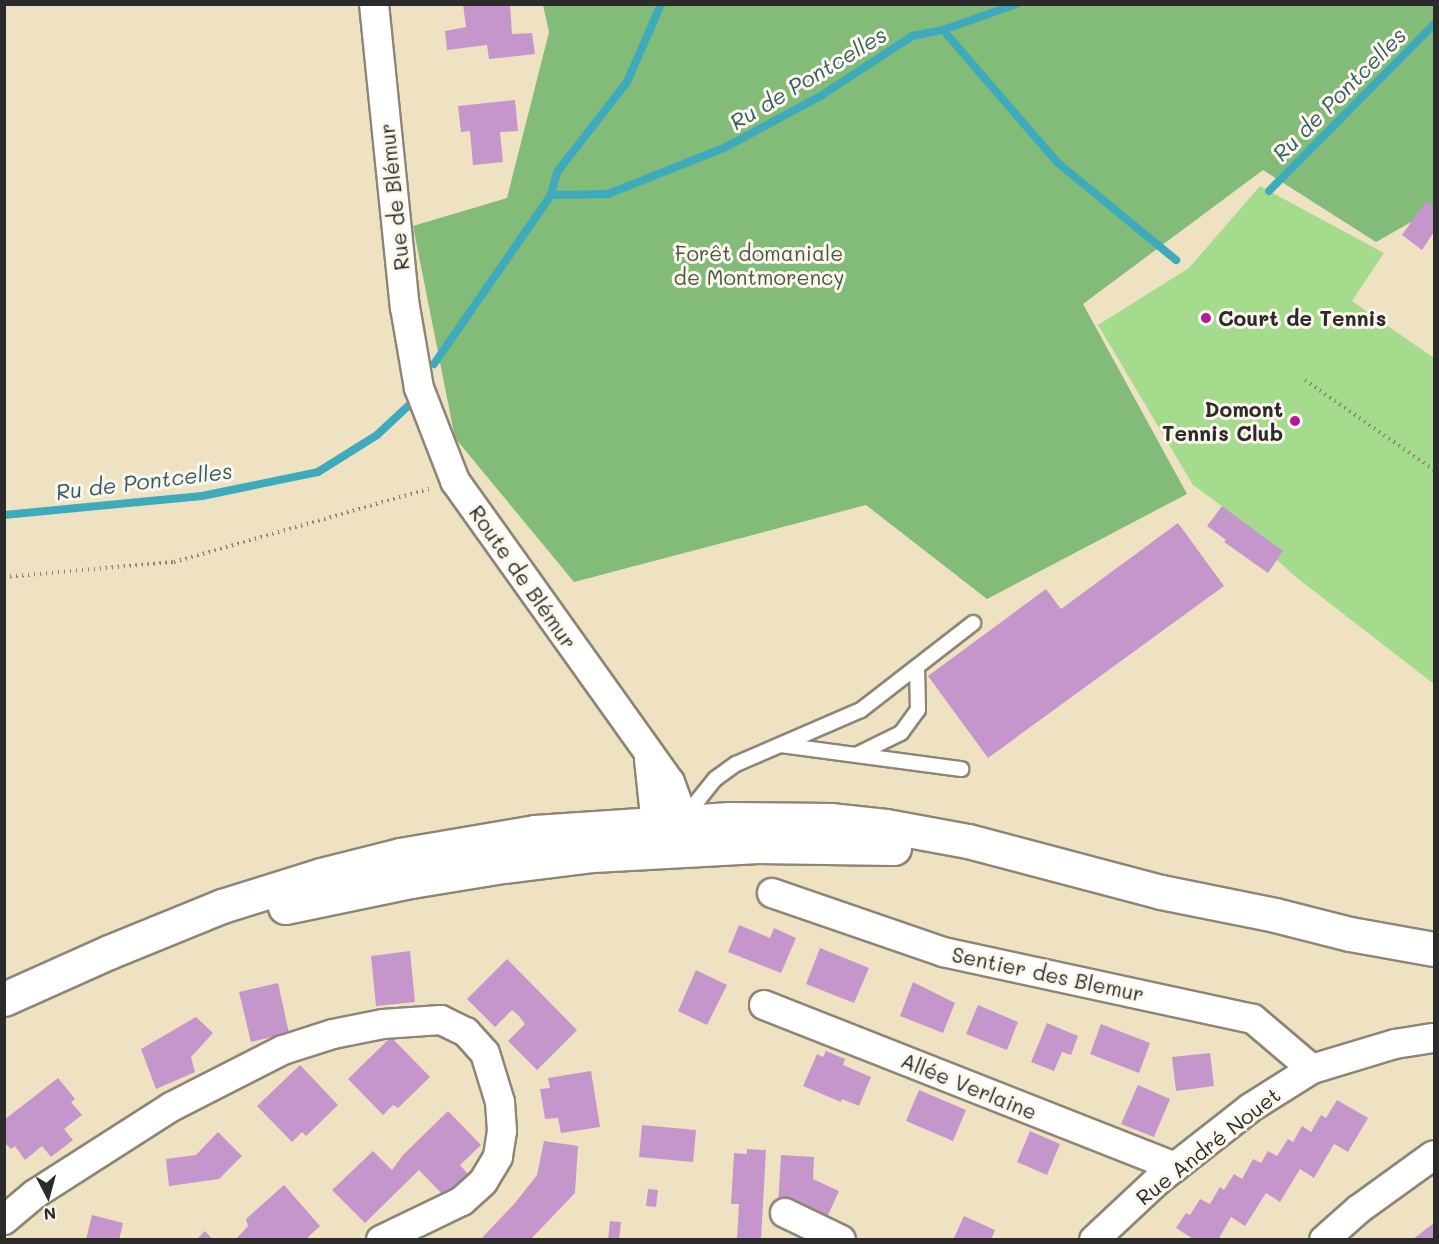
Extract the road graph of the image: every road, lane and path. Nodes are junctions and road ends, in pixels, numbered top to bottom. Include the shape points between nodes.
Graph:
1 (375, 4) edge
2 (1305, 380) dead end
3 (418, 388) joint
4 (1434, 470) edge
5 (455, 481) junction
6 (4, 577) edge
7 (973, 623) dead end
8 (917, 667) junction
9 (778, 744) junction
10 (856, 755) junction
11 (961, 769) dead end
12 (670, 836) junction
13 (772, 893) dead end
14 (1275, 915) junction
15 (1434, 927) edge
16 (1434, 949) edge
17 (4, 999) edge
18 (764, 1005) dead end
19 (1434, 1038) edge
20 (1312, 1069) junction
21 (1434, 1155) edge
22 (1174, 1167) junction
23 (785, 1213) dead end
24 (4, 1220) edge
25 (381, 1239) edge
26 (841, 1239) edge
27 (1094, 1239) edge
28 (1324, 1239) edge

1 - 3 street, Rue de Blémur via 405,306
2 - 4 path
3 - 5 street, Route de Blémur
5 - 6 path via 174,562
5 - 12 street, Route de Blémur via 670,782 677,799
7 - 8 lane
8 - 9 lane via 861,710
8 - 10 lane via 918,711 902,733
9 - 10 lane
9 - 12 lane via 715,779
10 - 11 lane
12 - 14 main road via 780,818 886,826 968,841 1108,879
12 - 17 main road via 535,832 400,855 222,906
13 - 20 street, Sentier des Blemur via 943,952 1253,1019
14 - 15 main road
14 - 16 main road
18 - 22 street, Allée Verlaine
19 - 20 street, Rue André Nouet via 1395,1044
20 - 22 street, Rue André Nouet via 1250,1108
21 - 28 street
22 - 27 street, Rue André Nouet
23 - 26 street
24 - 25 street via 35,1194 171,1107 283,1050 383,1024 441,1020 466,1032 486,1053 500,1102 502,1131 498,1157 483,1182 462,1202

